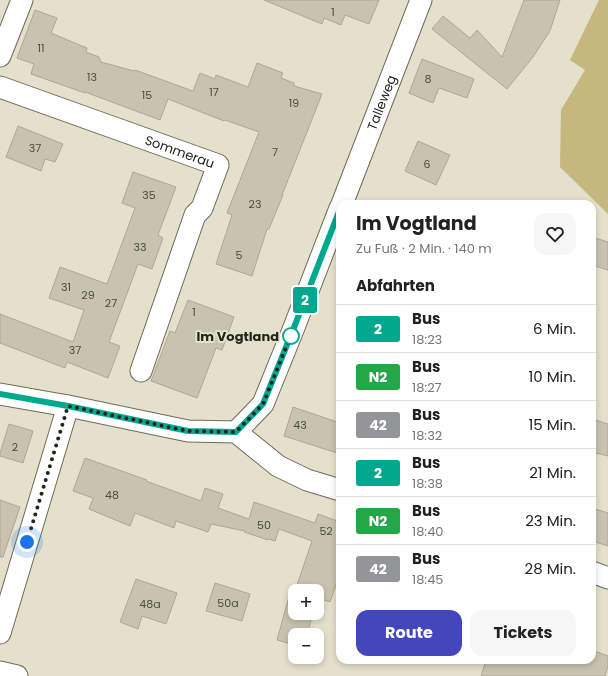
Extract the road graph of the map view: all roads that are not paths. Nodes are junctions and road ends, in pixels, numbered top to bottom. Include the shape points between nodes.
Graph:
1 (22, 0) edge
2 (421, 0) edge
3 (0, 56) edge
4 (0, 87) edge
5 (344, 200) edge
6 (336, 218) edge
7 (141, 371) dead end
8 (0, 394) edge
9 (68, 406) junction
10 (236, 432) junction
11 (336, 489) edge
12 (596, 574) edge
13 (608, 578) edge
14 (0, 633) edge
15 (0, 672) edge
16 (17, 676) edge

1 - 3 street
2 - 5 street, Talleweg
4 - 7 street, Sommerau via 218,165 202,208 195,215
6 - 10 street via 263,404
8 - 9 street
9 - 10 street via 188,431
9 - 14 street
10 - 11 street via 278,466 307,480
12 - 13 street
15 - 16 street

